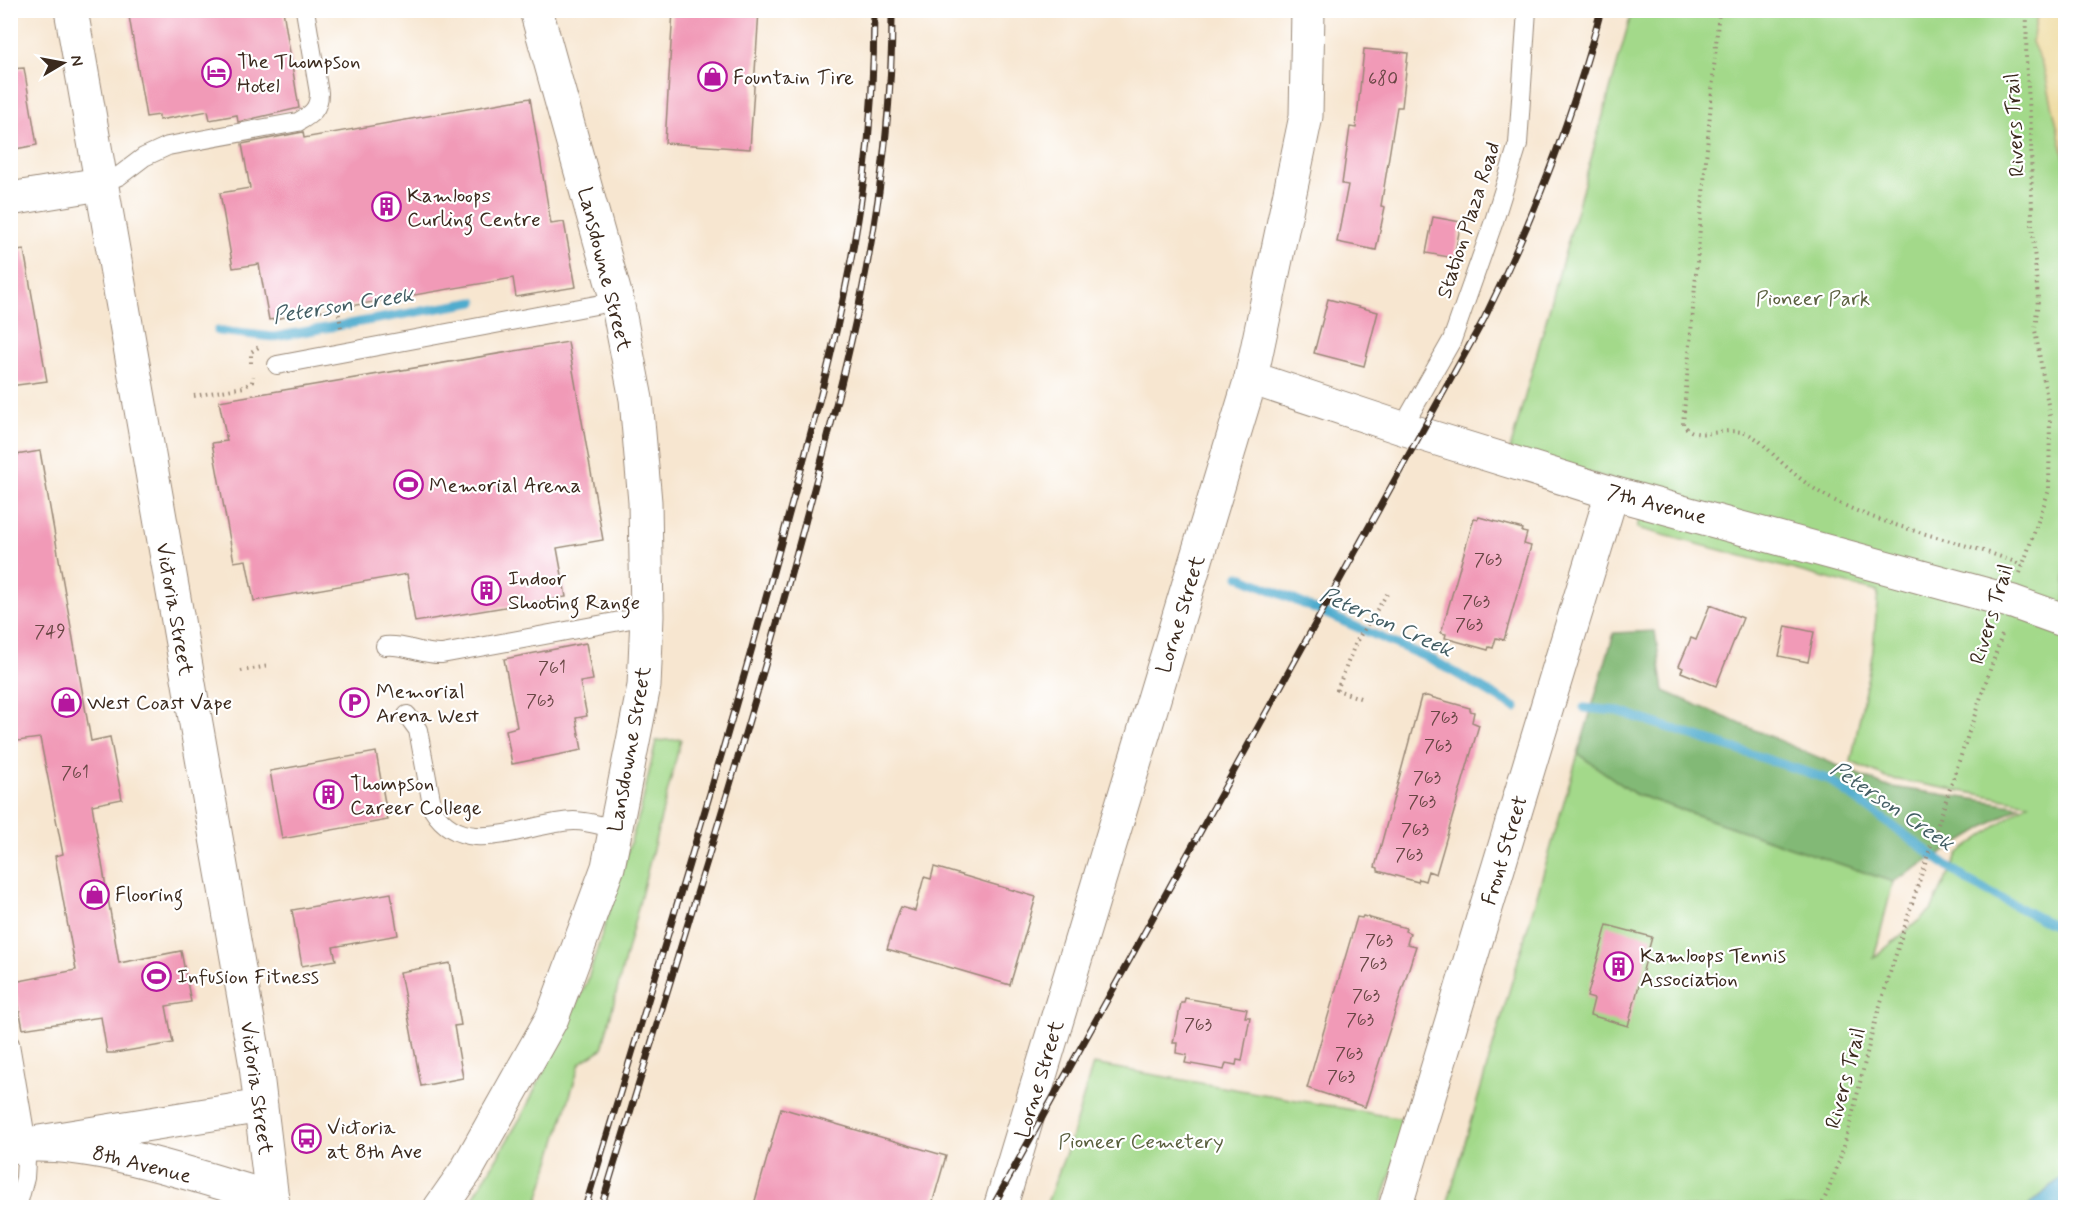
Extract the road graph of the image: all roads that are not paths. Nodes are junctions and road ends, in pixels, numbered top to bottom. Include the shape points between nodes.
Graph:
1 (71, 10) edge
2 (305, 10) edge
3 (536, 10) edge
4 (547, 10) edge
5 (1308, 10) edge
6 (1527, 10) edge
7 (550, 58) junction
8 (100, 184) junction
9 (10, 199) edge
10 (617, 301) junction
11 (277, 364) dead end
12 (1251, 378) junction
13 (1402, 428) junction
14 (1612, 493) junction
15 (647, 616) junction
16 (2066, 621) edge
17 (386, 646) dead end
18 (407, 715) dead end
19 (615, 829) junction
20 (10, 1044) edge
21 (261, 1106) junction
22 (19, 1145) edge
23 (273, 1203) edge
24 (17, 1208) edge
25 (440, 1208) edge
26 (1000, 1208) edge
27 (1395, 1208) edge

1 - 8 street, Victoria Street
2 - 8 lane via 319,93 319,104 312,113 298,122 168,146
3 - 7 street, Lansdowne Street
4 - 7 lane
5 - 12 street, Lorne Street via 1306,117
6 - 13 lane, Station Plaza Road via 1518,144 1452,340
7 - 10 street, Lansdowne Street
8 - 9 street
8 - 21 street, Victoria Street
10 - 11 lane
10 - 15 street, Lansdowne Street via 637,410 645,502
12 - 13 street, 7th Avenue
12 - 26 street, Lorne Street
13 - 14 street, 7th Avenue
14 - 16 street, 7th Avenue via 2013,602
14 - 27 street, Front Street
15 - 17 lane via 442,654 432,655 409,646
15 - 19 street, Lansdowne Street via 644,686
18 - 19 lane via 418,730 433,810 440,822 453,831 480,838 575,821
19 - 25 street, Lansdowne Street via 608,867 552,1018 466,1171
20 - 22 lane
21 - 22 street
21 - 23 street, Victoria Street
22 - 23 street, 8th Avenue via 74,1147 108,1154
22 - 24 lane via 25,1178

